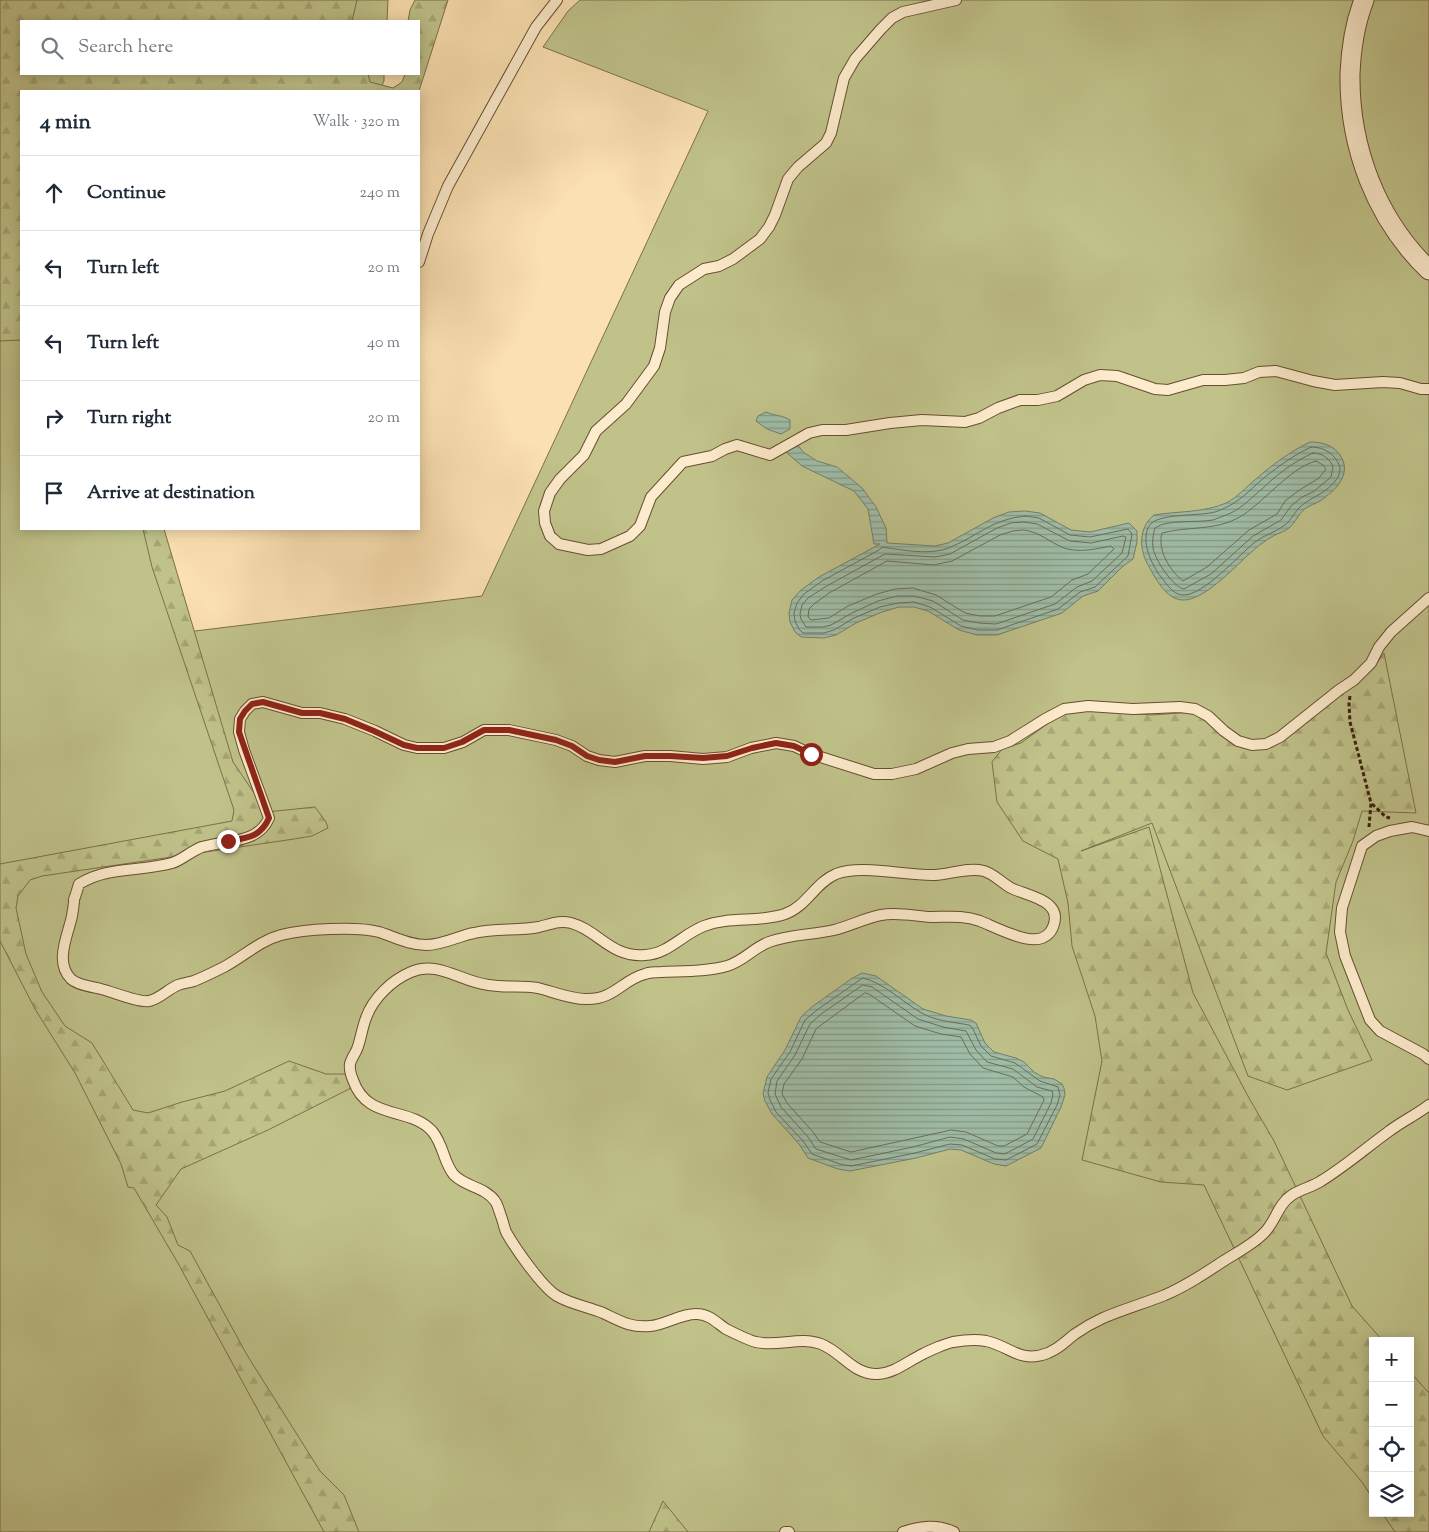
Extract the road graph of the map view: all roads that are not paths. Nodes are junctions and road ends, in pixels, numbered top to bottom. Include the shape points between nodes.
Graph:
1 (557, 0) edge
2 (956, 0) edge
3 (1364, 0) edge
4 (420, 259) edge
5 (1429, 270) edge
6 (1429, 389) edge
7 (1429, 598) edge
8 (1429, 831) edge
9 (1429, 1059) edge
10 (1429, 1105) edge
11 (785, 1532) edge
12 (789, 1532) edge
13 (903, 1532) edge
14 (954, 1532) edge

1 - 4 lane via 536,27 448,186
2 - 6 lane via 903,12 881,29 855,59 844,78 832,133 826,143 788,179 776,215 760,239 733,259 704,269 679,285 665,312 654,366 626,404 596,431 584,455 560,478 550,493 544,511 545,523 550,536 559,544 588,550 601,549 630,536 640,526 651,497 683,462 712,456 737,445 770,455 809,433 822,430 922,420 965,422 1020,400 1057,396 1084,380 1100,376 1117,376 1168,390 1203,380 1244,378 1259,372 1276,371 1335,384 1383,382
3 - 5 street via 1351,51 1350,98 1356,143 1372,190 1392,226
7 - 10 lane via 1390,632 1371,662 1354,680 1280,737 1252,746 1238,741 1195,709 1088,706 1064,709 994,747 952,752 916,769 874,774 794,746 776,743 727,756 645,756 615,762 587,756 556,740 509,730 484,730 444,748 417,748 345,719 302,713 263,702 252,704 240,719 239,732 269,818 265,827 245,839 201,848 174,863 90,876 79,884 62,953 69,978 78,984 138,1002 150,1001 178,985 222,968 277,936 305,931 366,929 420,946 478,932 526,930 565,920 619,951 644,956 658,953 709,924 778,916 794,910 830,877 842,872 859,870 923,875 971,870 987,872 1018,892 1042,899 1051,906 1056,919 1047,936 1038,940 998,930 976,919 881,915 830,932 773,940 741,961 726,966 647,973 634,977 607,997 594,1000 533,987 492,986 436,967 420,967 400,977 382,992 367,1013 350,1064 352,1078 361,1096 378,1110 414,1118 430,1128 440,1144 448,1168 460,1180 494,1197 506,1231 549,1291 639,1328 658,1326 698,1313 754,1342 816,1342 831,1348 858,1370 873,1375 887,1373 929,1350 956,1341 977,1339 1030,1357 1058,1349 1095,1321 1182,1288 1237,1253 1271,1227 1288,1196 1321,1182 1395,1126
8 - 9 lane via 1412,827 1390,831 1362,846 1342,908 1340,932 1345,956 1370,1020 1380,1031
11 - 12 lane
13 - 14 lane via 924,1526 943,1527

